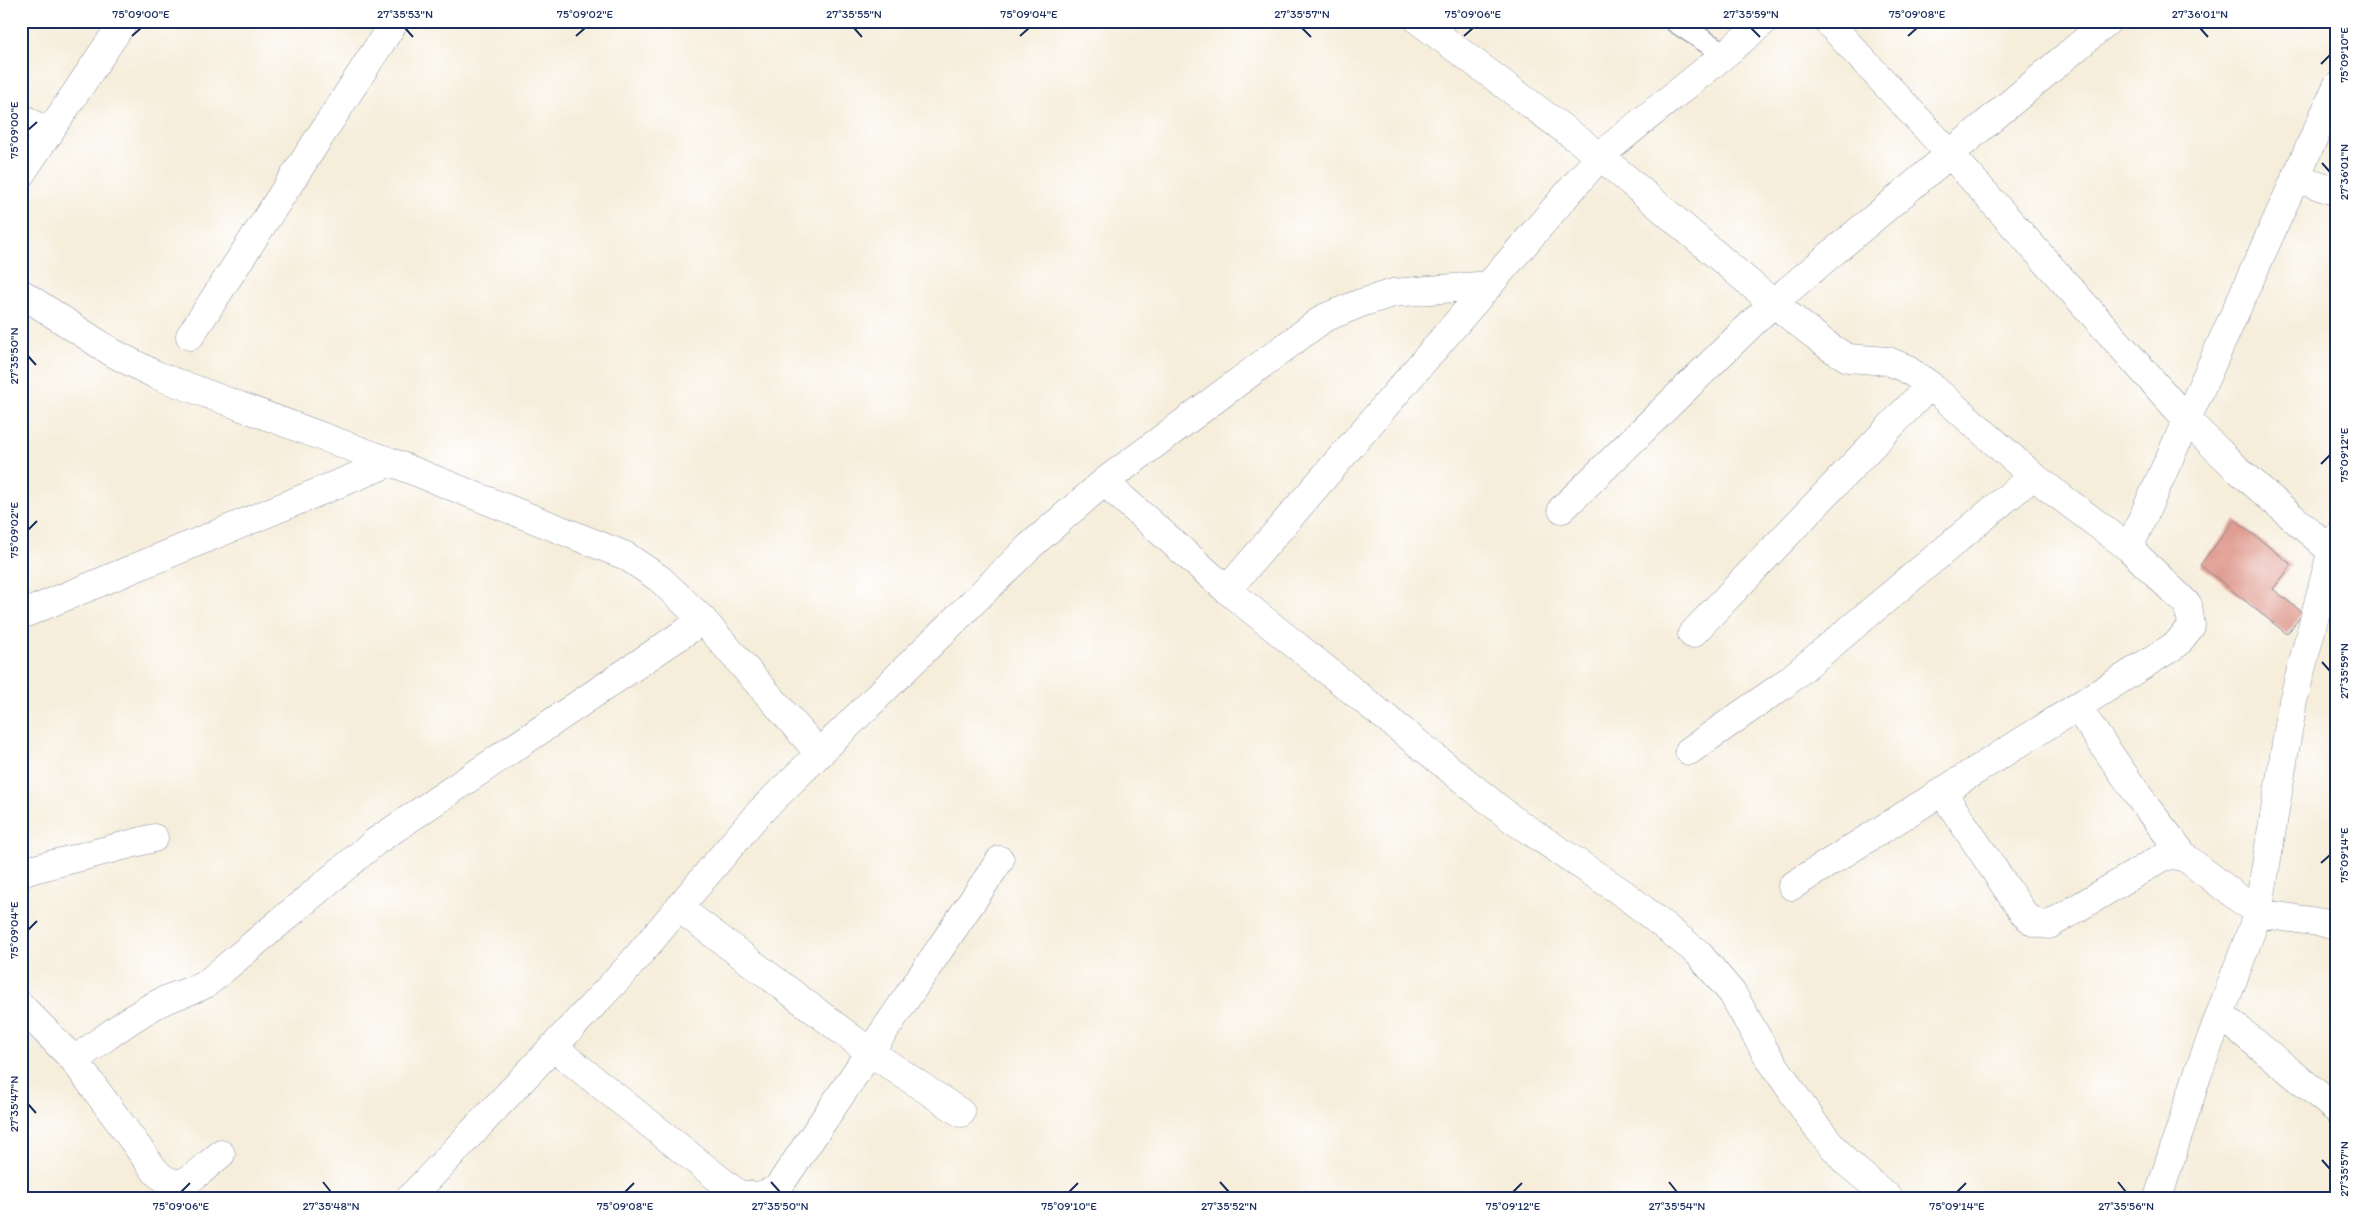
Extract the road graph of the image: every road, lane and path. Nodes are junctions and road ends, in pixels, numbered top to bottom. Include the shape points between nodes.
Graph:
1 (124, 21) edge
2 (395, 21) edge
3 (1419, 21) edge
4 (1674, 21) edge
5 (1764, 21) edge
6 (1827, 21) edge
7 (2108, 21) edge
8 (1726, 55) junction
9 (2337, 86) edge
10 (21, 117) edge
11 (49, 134) junction
12 (1951, 155) junction
13 (1600, 156) junction
14 (21, 174) edge
15 (2295, 178) junction
16 (2337, 192) edge
17 (1490, 285) junction
18 (21, 293) edge
19 (1772, 302) junction
20 (190, 336) dead end
21 (1930, 385) junction
22 (2187, 420) junction
23 (391, 462) junction
24 (2033, 476) junction
25 (1104, 482) junction
26 (1562, 509) dead end
27 (2130, 548) junction
28 (2335, 549) edge
29 (1227, 590) junction
30 (21, 615) edge
31 (703, 620) junction
32 (1692, 634) dead end
33 (2077, 707) junction
34 (1689, 751) dead end
35 (820, 754) junction
36 (1942, 792) junction
37 (154, 838) dead end
38 (2186, 858) junction
39 (1000, 860) dead end
40 (21, 874) edge
41 (1792, 886) dead end
42 (679, 908) junction
43 (2258, 913) junction
44 (2337, 925) edge
45 (21, 1006) edge
46 (2220, 1014) junction
47 (553, 1047) junction
48 (870, 1052) junction
49 (74, 1060) junction
50 (2337, 1110) edge
51 (961, 1113) dead end
52 (221, 1154) dead end
53 (410, 1198) edge
54 (1889, 1198) edge
55 (2158, 1198) edge

1 - 11 street
2 - 20 street
3 - 13 street
4 - 8 lane
5 - 8 street
6 - 12 street
7 - 12 street
8 - 13 street
9 - 15 street
10 - 11 street
11 - 14 street
12 - 19 street
12 - 22 street
13 - 17 street
13 - 19 street
15 - 16 street
15 - 22 street
17 - 25 street via 1393,293 1324,318
17 - 29 street
18 - 23 street via 113,353 156,375
19 - 21 street via 1848,358 1888,361
19 - 26 street
21 - 24 street
21 - 32 street
22 - 27 street
22 - 28 street
23 - 30 street
23 - 31 street via 626,556 660,579
24 - 27 street
24 - 34 street via 1782,686
25 - 29 street
25 - 35 street via 1030,546
27 - 33 street via 2188,605 2191,626 2177,644
28 - 43 street via 2293,701
29 - 54 street via 1512,819 1624,894 1698,953 1732,993 1766,1053 1815,1125 1846,1162
31 - 35 street
31 - 49 street via 375,842 206,984 161,1002
33 - 36 street
33 - 38 street
35 - 42 street via 756,816
36 - 38 street via 2024,914 2036,923 2049,925 2163,857
36 - 41 street
37 - 40 street
38 - 43 street
39 - 48 street
42 - 47 street
42 - 48 street
43 - 44 street
43 - 46 street
45 - 49 street
46 - 50 street
46 - 55 street
47 - 48 street via 738,1194 760,1196 777,1189
47 - 53 street
48 - 51 street
49 - 52 street via 166,1182 183,1183

